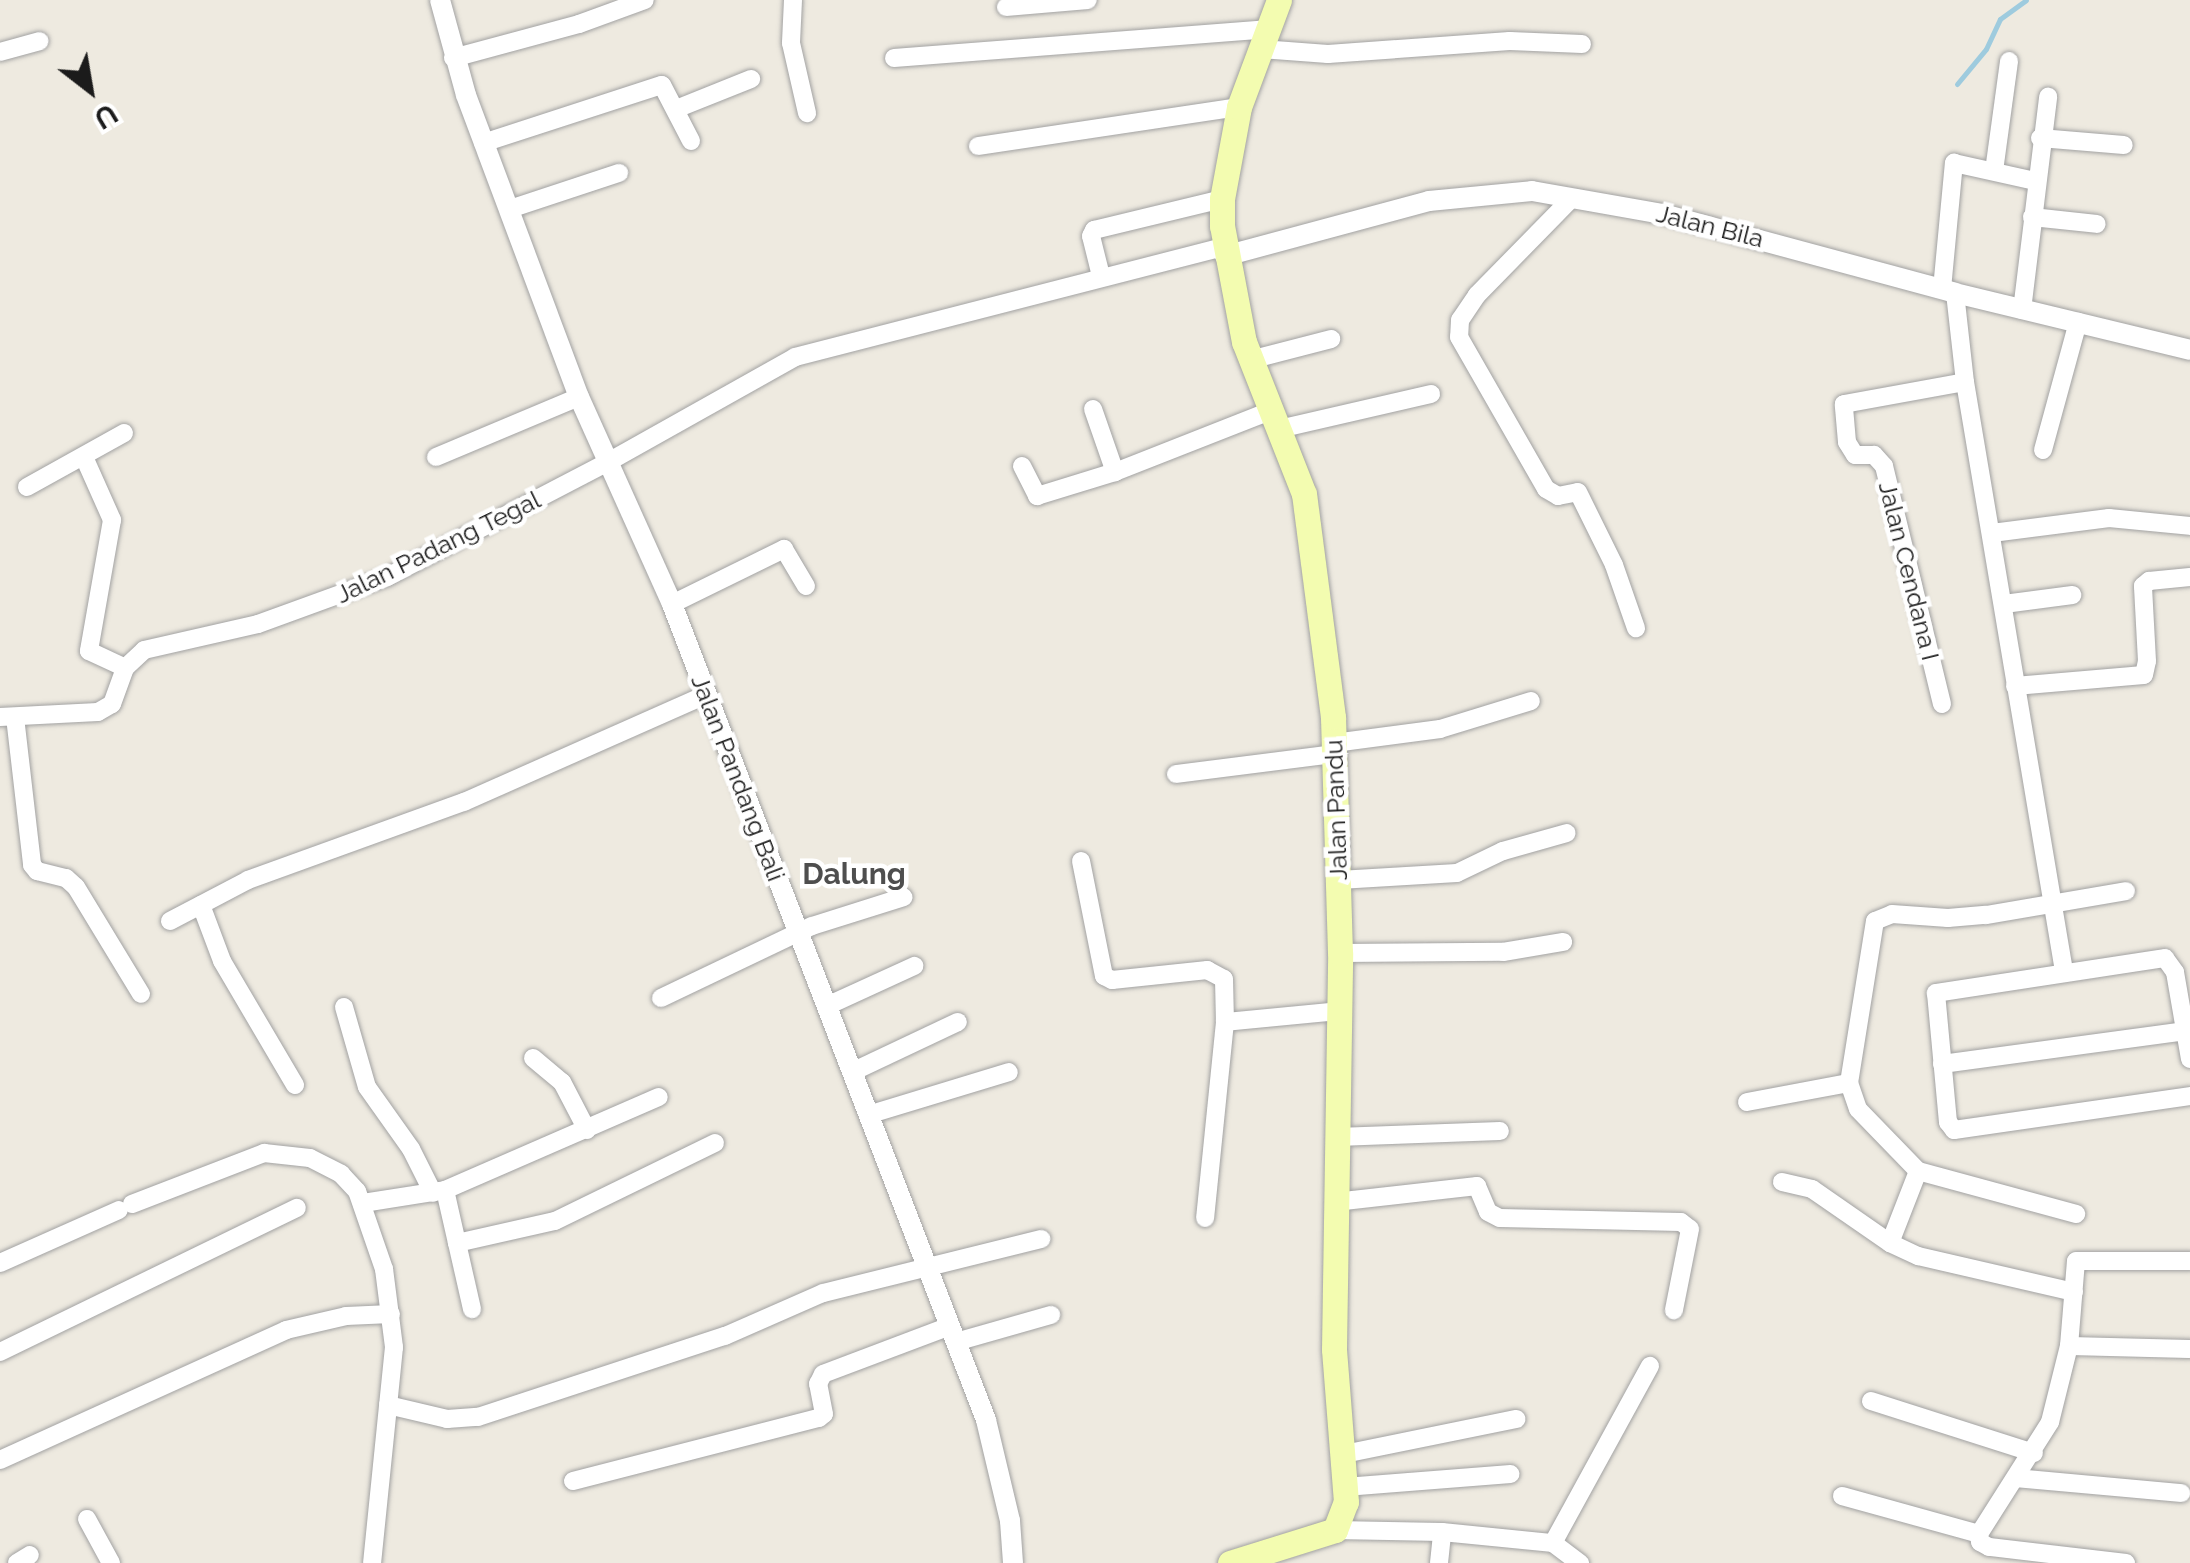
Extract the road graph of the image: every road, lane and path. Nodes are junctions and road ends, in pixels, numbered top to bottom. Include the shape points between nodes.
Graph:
1 (440, 0) edge
2 (645, 0) edge
3 (792, 0) edge
4 (1088, 0) edge
5 (1279, 0) edge
6 (1006, 7) dead end
7 (1266, 39) junction
8 (40, 41) dead end
9 (1582, 44) dead end
10 (0, 52) edge
11 (454, 58) junction
12 (894, 58) dead end
13 (2008, 61) dead end
14 (751, 78) dead end
15 (2048, 97) dead end
16 (1240, 107) junction
17 (676, 109) junction
18 (806, 113) dead end
19 (2040, 138) junction
20 (691, 141) dead end
21 (483, 142) junction
22 (2124, 145) dead end
23 (978, 146) dead end
24 (1994, 170) junction
25 (619, 173) dead end
26 (2035, 180) junction
27 (1572, 198) junction
28 (1222, 199) junction
29 (510, 209) junction
30 (2032, 217) junction
31 (2097, 224) dead end
32 (1225, 251) junction
33 (1100, 272) dead end
34 (1948, 291) junction
35 (2022, 310) junction
36 (2078, 322) junction
37 (1331, 339) dead end
38 (2190, 350) edge
39 (1250, 360) junction
40 (1965, 382) junction
41 (1432, 394) dead end
42 (579, 397) junction
43 (1093, 409) dead end
44 (1275, 420) junction
45 (124, 434) dead end
46 (2043, 450) dead end
47 (84, 457) junction
48 (436, 457) dead end
49 (610, 462) junction
50 (1022, 466) dead end
51 (1115, 472) junction
52 (27, 487) dead end
53 (2190, 526) edge
54 (1992, 532) junction
55 (2190, 577) edge
56 (806, 586) dead end
57 (2072, 595) dead end
58 (672, 604) junction
59 (2004, 604) junction
60 (1636, 628) dead end
61 (125, 668) junction
62 (2016, 686) junction
63 (706, 695) junction
64 (1531, 701) dead end
65 (1942, 704) dead end
66 (8, 717) edge
67 (1334, 748) junction
68 (1176, 774) dead end
69 (1567, 832) dead end
70 (1082, 861) dead end
71 (1339, 880) junction
72 (2126, 892) dead end
73 (904, 897) dead end
74 (201, 905) junction
75 (2054, 906) junction
76 (170, 921) dead end
77 (798, 934) junction
78 (1563, 942) dead end
79 (1340, 953) junction
80 (914, 966) dead end
81 (2064, 971) junction
82 (142, 994) dead end
83 (661, 998) dead end
84 (829, 1005) junction
85 (344, 1008) dead end
86 (1339, 1010) junction
87 (958, 1022) dead end
88 (1226, 1022) junction
89 (2186, 1031) junction
90 (532, 1058) dead end
91 (2190, 1058) edge
92 (1942, 1064) junction
93 (852, 1072) junction
94 (1009, 1072) dead end
95 (1849, 1084) junction
96 (295, 1085) dead end
97 (2190, 1096) edge
98 (659, 1097) dead end
99 (1747, 1102) dead end
100 (871, 1114) junction
101 (587, 1130) junction
102 (1500, 1131) dead end
103 (1337, 1136) junction
104 (715, 1142) dead end
105 (1918, 1171) junction
106 (1782, 1182) dead end
107 (439, 1192) junction
108 (1335, 1202) junction
109 (363, 1203) junction
110 (297, 1208) dead end
111 (2076, 1214) dead end
112 (1205, 1218) dead end
113 (1041, 1239) dead end
114 (457, 1243) junction
115 (1890, 1243) junction
116 (2190, 1262) edge
117 (0, 1263) edge
118 (928, 1267) junction
119 (2074, 1292) junction
120 (472, 1310) dead end
121 (1674, 1310) dead end
122 (391, 1314) junction
123 (1051, 1315) dead end
124 (953, 1334) junction
125 (2069, 1346) junction
126 (2190, 1349) edge
127 (0, 1352) edge
128 (1650, 1366) dead end
129 (1871, 1401) dead end
130 (388, 1406) junction
131 (1516, 1419) dead end
132 (2034, 1453) junction
133 (1344, 1454) junction
134 (0, 1460) edge
135 (1510, 1474) dead end
136 (2016, 1478) junction
137 (572, 1482) dead end
138 (1345, 1487) junction
139 (2181, 1493) dead end
140 (1842, 1496) dead end
141 (87, 1519) dead end
142 (1335, 1530) junction
143 (1442, 1532) junction
144 (1979, 1534) junction
145 (1531, 1542) junction
146 (1553, 1543) junction
147 (1577, 1560) edge
148 (111, 1563) edge
149 (372, 1563) edge
150 (1013, 1563) edge
151 (1230, 1563) edge
152 (1439, 1563) edge
153 (1526, 1563) edge
154 (2126, 1563) edge

1 - 11 street, Jalan Pandang Bali
2 - 11 street
3 - 18 street via 791,43
4 - 6 street
5 - 7 main road, Jalan Pandu
7 - 9 street via 1328,54 1510,41
7 - 12 street
7 - 16 main road, Jalan Pandu
8 - 10 street
11 - 21 street, Jalan Pandang Bali
13 - 24 street
14 - 17 street
15 - 19 street
16 - 23 street
16 - 28 main road, Jalan Pandu
17 - 20 street
17 - 21 street via 662,85 652,85
19 - 22 street
19 - 26 street
21 - 29 street, Jalan Pandang Bali
24 - 26 street
24 - 34 street via 1954,164
25 - 29 street
26 - 30 street
27 - 32 street, Jalan Bila via 1532,191 1469,194
27 - 34 street, Jalan Bila via 1662,214
27 - 60 street via 1477,295 1460,320 1460,336 1546,488 1558,496 1578,492
28 - 32 main road, Jalan Pandu
28 - 33 street via 1094,230
29 - 42 street, Jalan Pandang Bali
30 - 31 street
30 - 35 street
32 - 39 main road, Jalan Pandu
32 - 49 street, Jalan Padang Tegal via 815,350 764,372
34 - 35 street, Jalan Bila
34 - 40 street
35 - 36 street, Jalan Bila
36 - 38 street, Jalan Bila
36 - 46 street
37 - 39 street
39 - 44 main road, Jalan Pandu
40 - 54 street
40 - 65 street, Jalan Cendana I via 1844,404 1846,442 1855,455 1874,455 1884,466
41 - 44 street
42 - 48 street
42 - 49 street, Jalan Pandang Bali
43 - 51 street
44 - 51 street
44 - 67 main road, Jalan Pandu via 1304,494
45 - 47 street
47 - 52 street
47 - 61 street via 112,520 89,651
49 - 58 street, Jalan Pandang Bali
49 - 61 street, Jalan Padang Tegal via 387,578 258,624 144,650
50 - 51 street via 1038,496
53 - 54 street via 2109,518
54 - 59 street
55 - 62 street via 2143,586 2144,675
56 - 58 street via 784,549
57 - 59 street
58 - 63 street, Jalan Pandang Bali
59 - 62 street
61 - 66 street via 112,704 98,712
62 - 75 street
63 - 74 street via 464,802 248,880
63 - 77 street, Jalan Pandang Bali
64 - 67 street via 1440,729
66 - 82 street via 32,865 76,887
67 - 68 street
67 - 71 main road, Jalan Pandu
69 - 71 street via 1457,873
70 - 88 street via 1104,976 1214,971 1225,984
71 - 79 main road, Jalan Pandu
72 - 75 street
73 - 77 street
74 - 76 street
74 - 96 street via 222,961
75 - 81 street
75 - 95 street via 1948,918 1892,914 1875,921
77 - 83 street
77 - 84 street, Jalan Pandang Bali
78 - 79 street via 1503,952
79 - 86 main road, Jalan Pandu
80 - 84 street
81 - 89 street via 2165,958 2176,972
81 - 92 street via 1936,993
84 - 93 street, Jalan Pandang Bali
85 - 107 street via 367,1088
86 - 88 street
86 - 103 main road, Jalan Pandu
87 - 93 street
88 - 112 street
89 - 91 street
89 - 92 street
90 - 101 street via 562,1082
92 - 97 street via 1948,1122 1960,1132
93 - 100 street, Jalan Pandang Bali
94 - 100 street
95 - 99 street
95 - 105 street via 1858,1109
98 - 101 street
100 - 118 street, Jalan Pandang Bali
101 - 107 street
102 - 103 street
103 - 108 main road, Jalan Pandu
104 - 114 street via 555,1222
105 - 111 street
105 - 115 street
106 - 115 street via 1812,1189
107 - 109 street
107 - 114 street
108 - 121 street via 1476,1186 1488,1212 1500,1218 1681,1222 1690,1229
108 - 133 main road, Jalan Pandu via 1334,1349
109 - 117 street via 352,1184 323,1163 264,1153
109 - 122 street
110 - 127 street
113 - 118 street
114 - 120 street
115 - 119 street via 1939,1263
116 - 119 street via 2076,1260
118 - 124 street, Jalan Pandang Bali
118 - 130 street via 822,1293 725,1336 478,1417
119 - 125 street
122 - 130 street
122 - 134 street via 286,1330
123 - 124 street
124 - 137 street via 818,1378 824,1411 819,1418
124 - 150 street, Jalan Pandang Bali via 995,1448
125 - 126 street
125 - 132 street via 2056,1403
128 - 146 street
129 - 132 street
130 - 149 street
131 - 133 street
132 - 136 street
133 - 138 main road, Jalan Pandu
135 - 138 street
136 - 139 street
136 - 144 street
138 - 142 main road, Jalan Pandu via 1344,1516
140 - 144 street
141 - 148 street
142 - 143 street
142 - 151 main road
143 - 145 street
143 - 152 street
144 - 154 street via 1988,1547
145 - 146 street
145 - 153 street
146 - 147 street

